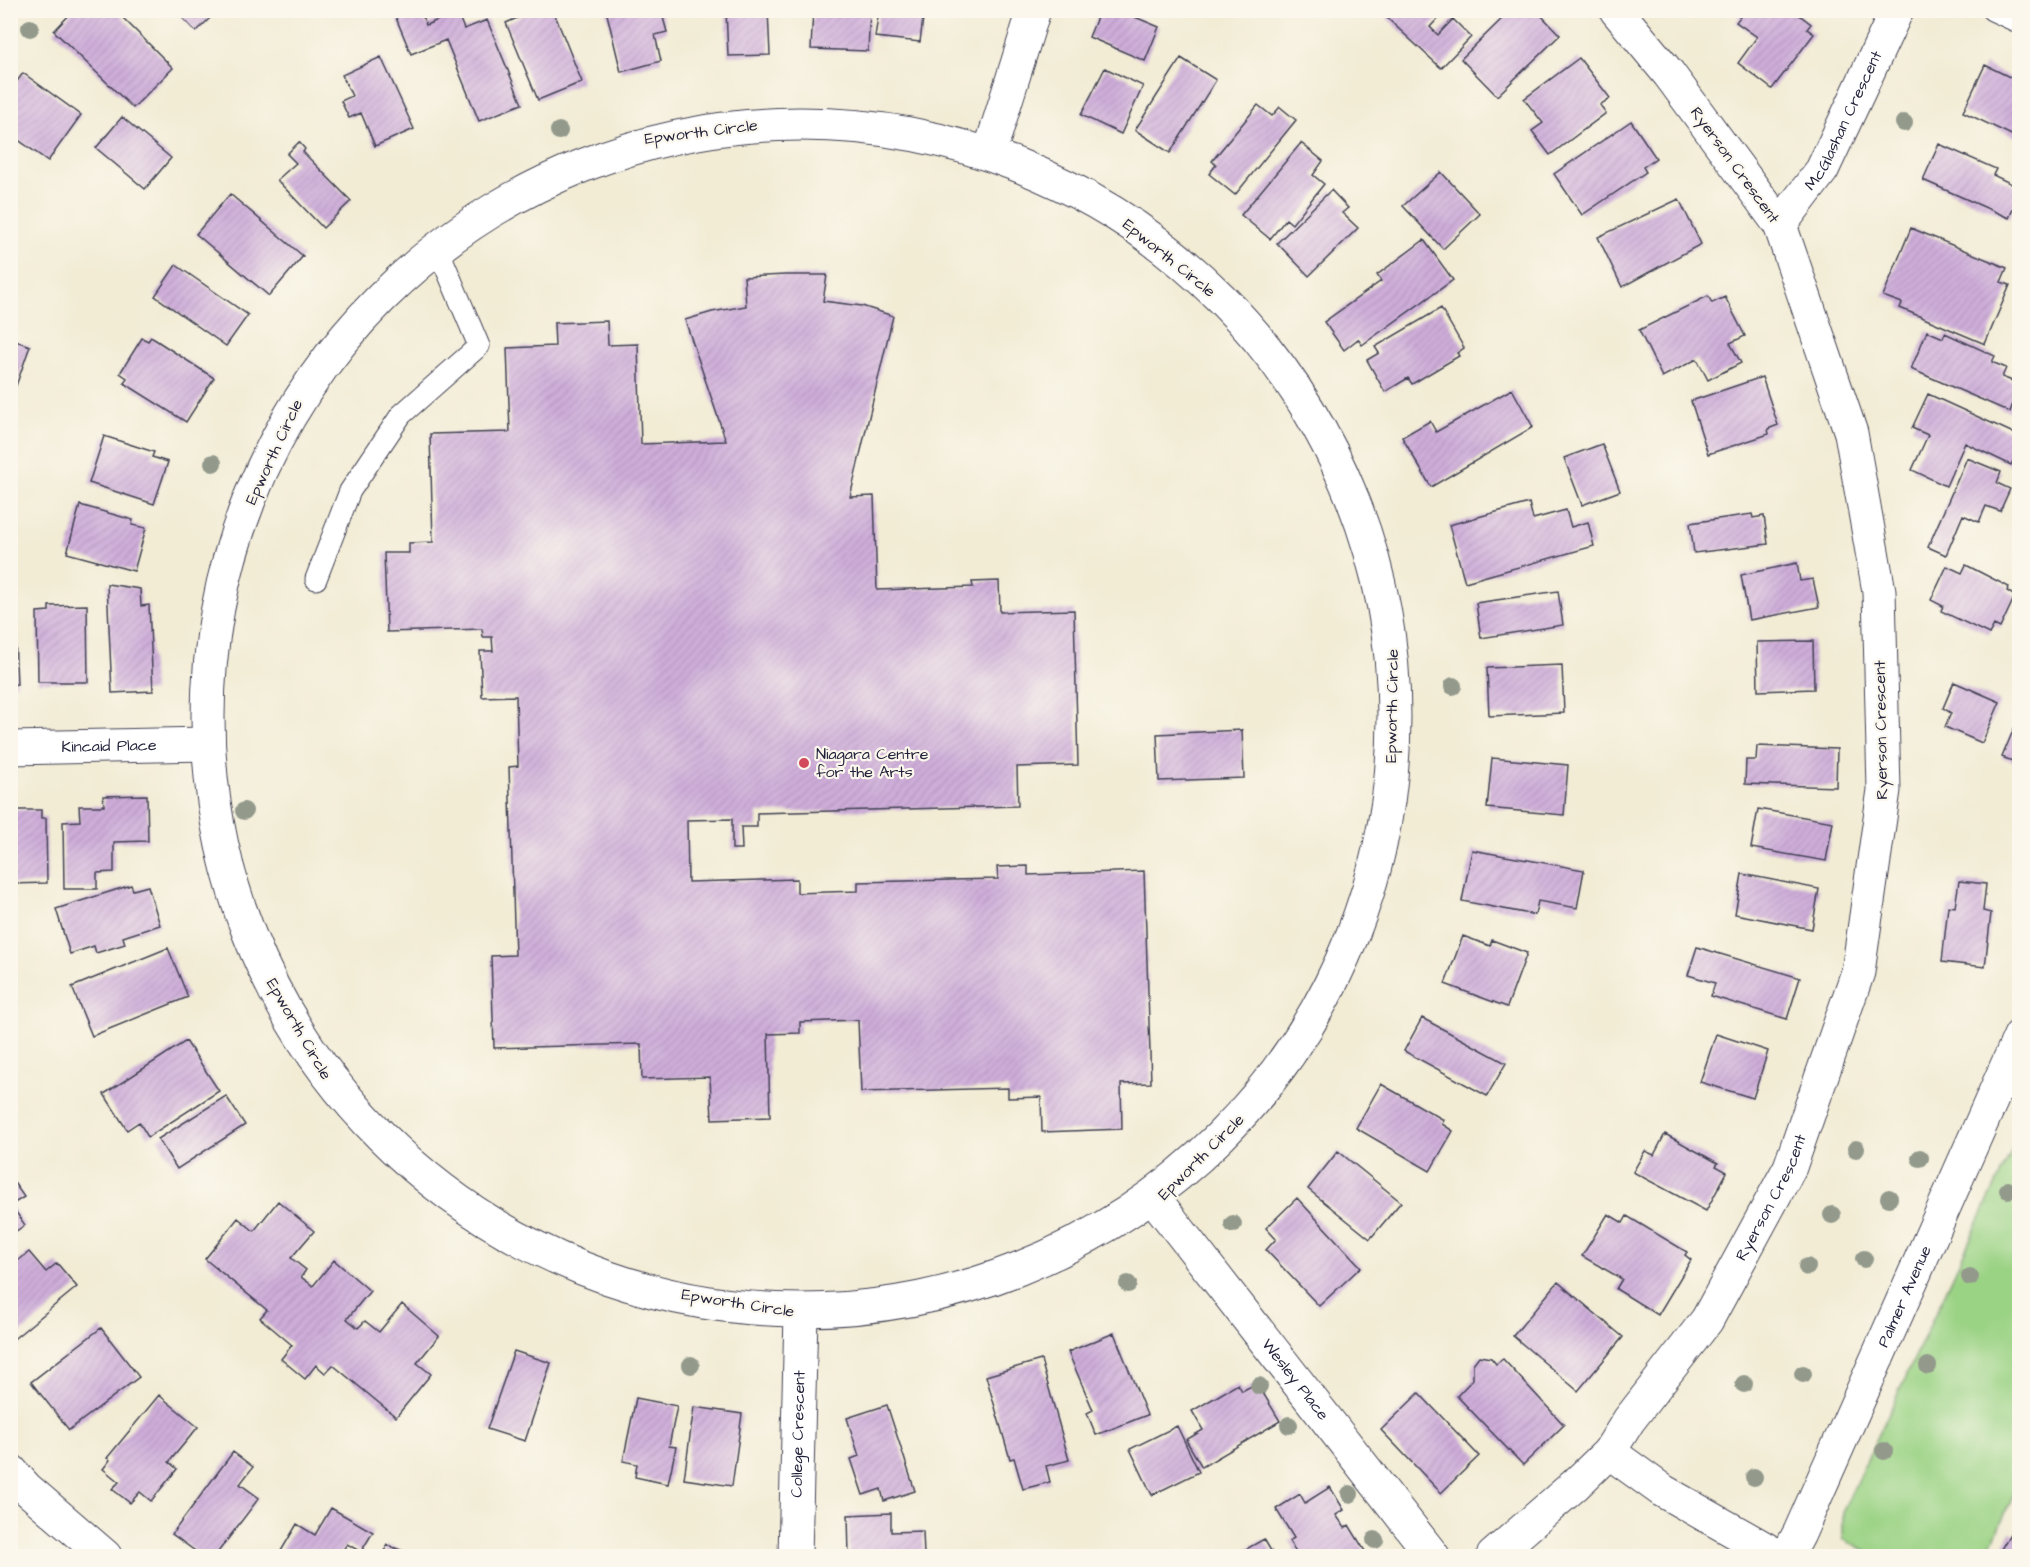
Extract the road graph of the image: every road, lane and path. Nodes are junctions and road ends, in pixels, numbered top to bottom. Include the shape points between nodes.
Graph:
1 (1034, 10) edge
2 (1616, 10) edge
3 (1897, 10) edge
4 (991, 148) junction
5 (1780, 225) junction
6 (438, 249) junction
7 (316, 579) dead end
8 (207, 744) junction
9 (10, 748) edge
10 (2019, 1036) edge
11 (1157, 1202) junction
12 (801, 1314) junction
13 (1609, 1452) junction
14 (10, 1470) edge
15 (105, 1557) edge
16 (795, 1557) edge
17 (1433, 1557) edge
18 (1492, 1557) edge
19 (1778, 1557) edge
20 (1787, 1557) edge

1 - 4 street
2 - 5 street, Ryerson Crescent via 1669,74
3 - 5 street, McGlashan Crescent via 1822,170
4 - 6 street, Epworth Circle via 812,118 628,141 494,201
4 - 11 street, Epworth Circle via 1119,216 1211,289 1286,371 1365,515 1395,648 1390,791 1345,946 1268,1089
5 - 13 street, Ryerson Crescent via 1851,433 1879,591 1884,790 1858,972 1790,1167 1707,1320 1629,1420
6 - 7 lane via 479,346 401,415 350,492
6 - 8 street, Epworth Circle via 395,286 300,395 266,467 247,508 216,617
8 - 9 street, Kincaid Place
8 - 12 street, Epworth Circle via 223,863 268,977 319,1071 373,1137 459,1202 541,1253 638,1286
10 - 20 street, Palmer Avenue
11 - 12 street, Epworth Circle via 1029,1268 904,1301
11 - 17 street, Wesley Place
12 - 16 street, College Crescent
13 - 18 street, Ryerson Crescent
13 - 19 street via 1663,1491
14 - 15 street

